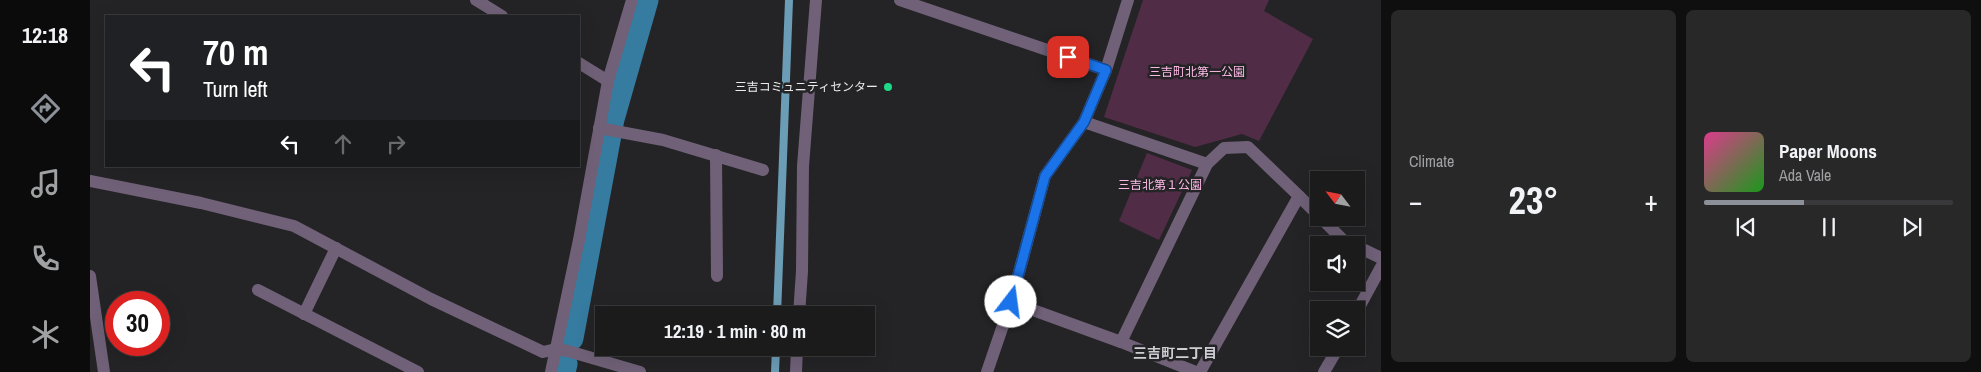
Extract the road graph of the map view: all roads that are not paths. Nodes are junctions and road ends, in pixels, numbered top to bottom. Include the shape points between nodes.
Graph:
1 (476, 0) edge
2 (632, 0) edge
3 (816, 0) edge
4 (900, 0) edge
5 (1128, 0) edge
6 (500, 15) edge
7 (580, 64) edge
8 (1106, 70) junction
9 (608, 81) junction
10 (1084, 122) junction
11 (599, 128) junction
12 (716, 155) junction
13 (1207, 164) junction
14 (763, 170) dead end
15 (90, 181) edge
16 (1299, 196) junction
17 (1310, 207) edge
18 (1329, 226) edge
19 (1339, 236) edge
20 (336, 248) junction
21 (1365, 251) edge
22 (1381, 258) edge
23 (1381, 267) edge
24 (90, 276) edge
25 (717, 276) dead end
26 (258, 290) dead end
27 (1363, 301) edge
28 (1011, 302) junction
29 (800, 306) edge
30 (304, 314) junction
31 (1121, 342) junction
32 (556, 349) junction
33 (797, 356) edge
34 (1333, 356) edge
35 (104, 372) edge
36 (418, 372) edge
37 (551, 372) edge
38 (640, 372) edge
39 (796, 372) edge
40 (987, 372) edge
41 (1196, 372) edge
42 (1200, 372) edge
43 (1324, 372) edge

1 - 6 street
2 - 9 street
3 - 29 street via 803,166
4 - 8 street
5 - 8 street
7 - 9 street
8 - 10 street
9 - 11 street
10 - 13 street
10 - 28 street via 1045,176
11 - 12 street via 663,140
11 - 32 street
12 - 14 street
12 - 25 street
13 - 16 street via 1224,148 1248,146
13 - 31 street
15 - 20 street via 294,226
16 - 17 street
16 - 42 street
18 - 19 street
20 - 30 street
20 - 32 street via 431,299 543,352
21 - 22 street
23 - 27 street
24 - 35 street
26 - 30 street
28 - 31 street
28 - 40 street
30 - 36 street
31 - 41 street
32 - 37 street
32 - 38 street
33 - 39 street
34 - 43 street

